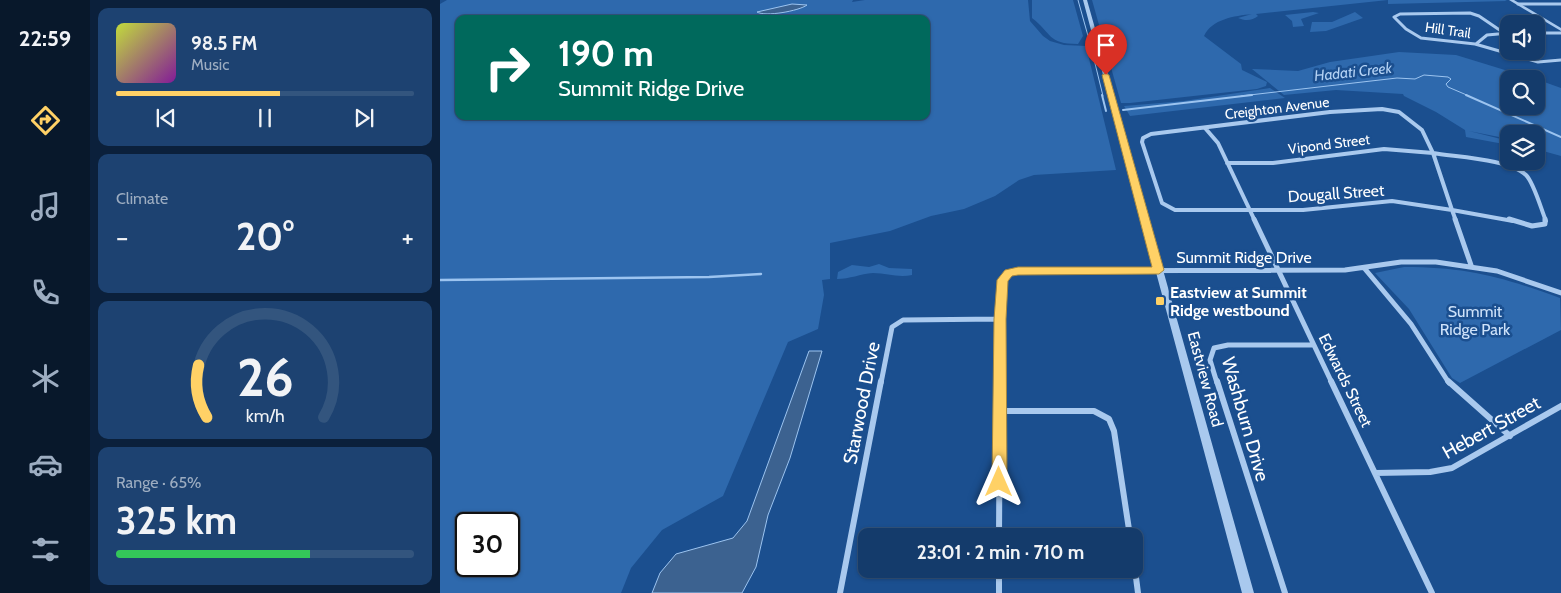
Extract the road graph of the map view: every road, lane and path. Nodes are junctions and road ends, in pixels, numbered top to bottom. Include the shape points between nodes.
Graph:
1 (1085, 0) edge
2 (1512, 0) edge
3 (1518, 4) junction
4 (1561, 4) edge
5 (1500, 30) edge
6 (1561, 32) edge
7 (1500, 33) edge
8 (1545, 33) edge
9 (1476, 44) junction
10 (1561, 60) edge
11 (1205, 128) junction
12 (1434, 154) junction
13 (1228, 163) junction
14 (1250, 210) junction
15 (1454, 211) junction
16 (1471, 265) junction
17 (1365, 269) junction
18 (1159, 270) junction
19 (1278, 270) junction
20 (1561, 292) edge
21 (1000, 319) junction
22 (1313, 344) junction
23 (1561, 406) edge
24 (1000, 410) junction
25 (1510, 436) junction
26 (1375, 473) junction
27 (999, 528) edge
28 (1129, 528) edge
29 (999, 578) edge
30 (1136, 578) edge
31 (840, 593) edge
32 (999, 593) edge
33 (1138, 593) edge
34 (1248, 593) edge
35 (1285, 593) edge
36 (1432, 593) edge

1 - 18 street, Eastview Road
2 - 3 street
3 - 4 street
3 - 6 street
5 - 9 street, Hill Trail via 1470,13 1394,16 1419,37
6 - 8 street
7 - 9 street via 1486,35
9 - 10 street, Hill Trail via 1537,63
11 - 12 street, Creighton Avenue via 1330,112 1387,109 1404,115 1422,130
11 - 13 street, Edwards Street via 1218,143
11 - 14 street, Creighton Avenue via 1151,134 1143,138 1162,203 1169,208 1183,210
12 - 13 street, Vipond Street via 1384,148 1273,162
12 - 15 street, Creighton Avenue
12 - 15 street, Vipond Street via 1521,170 1527,176 1546,222 1532,226
13 - 14 street, Edwards Street
14 - 15 street, Dougall Street via 1314,209 1382,201
14 - 19 street, Edwards Street
15 - 16 street, Creighton Avenue
16 - 17 street, Summit Ridge Drive via 1420,261
16 - 20 street, Summit Ridge Drive
17 - 19 street, Summit Ridge Drive
17 - 25 street via 1411,324 1449,383
18 - 19 street, Summit Ridge Drive
18 - 21 street, Summit Ridge Drive via 1013,271 1001,283
18 - 34 street, Eastview Road
19 - 22 street, Edwards Street
21 - 24 street, Summit Ridge Drive
21 - 31 street, Starwood Drive via 903,320 892,327
22 - 26 street, Edwards Street
22 - 35 street, Washburn Drive via 1228,345 1214,348 1210,353
23 - 25 street, Hebert Street
24 - 27 street, Summit Ridge Drive
24 - 28 street via 1094,411 1109,420 1114,430
25 - 26 street, Hebert Street via 1452,468 1430,472
26 - 36 street, Edwards Street
29 - 32 street
30 - 33 street

